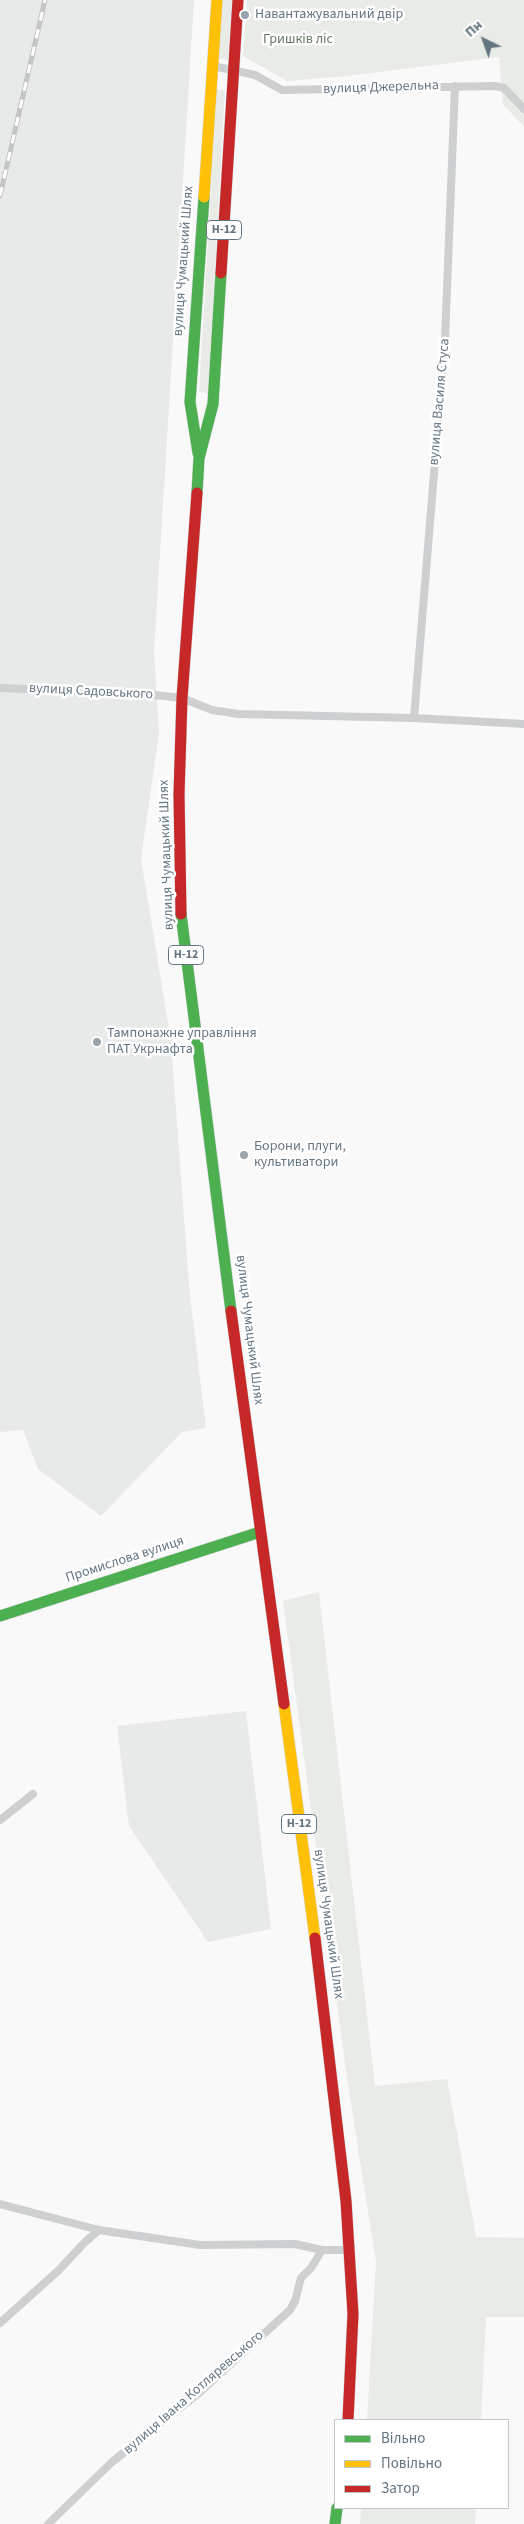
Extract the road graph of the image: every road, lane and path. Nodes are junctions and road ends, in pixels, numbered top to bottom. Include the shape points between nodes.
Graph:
1 (217, 0) edge
2 (238, 0) edge
3 (213, 66) junction
4 (234, 69) junction
5 (455, 86) junction
6 (524, 109) edge
7 (199, 458) junction
8 (0, 688) edge
9 (182, 698) junction
10 (414, 718) junction
11 (524, 724) edge
12 (260, 1532) junction
13 (0, 1616) edge
14 (33, 1794) dead end
15 (0, 1820) edge
16 (0, 2204) edge
17 (99, 2230) junction
18 (322, 2250) junction
19 (350, 2250) junction
20 (0, 2323) edge
21 (348, 2419) edge
22 (338, 2509) edge
23 (48, 2524) edge
24 (335, 2524) edge

1 - 3 main road, вулиця Чумацький Шлях / Н-12
2 - 4 main road, вулиця Чумацький Шлях / Н-12
3 - 4 street
3 - 7 main road, вулиця Чумацький Шлях / Н-12 via 190,402
4 - 5 street, вулиця Джерельна via 255,75 282,90
4 - 7 main road, вулиця Чумацький Шлях / Н-12 via 213,404
5 - 6 street, вулиця Джерельна via 504,88
5 - 10 street, вулиця Василя Стуса via 445,339
7 - 9 main road, вулиця Чумацький Шлях / Н-12
8 - 9 street, вулиця Садовського
9 - 10 street, вулиця Садовського via 212,710 238,714
9 - 12 main road, вулиця Чумацький Шлях / Н-12 via 180,907
10 - 11 street, вулиця Садовського
12 - 13 main road, Промислова вулиця
12 - 19 main road, вулиця Чумацький Шлях / Н-12 via 328,2036
14 - 15 street
16 - 17 street
17 - 18 street via 200,2245 294,2244
17 - 20 street
18 - 19 street
18 - 23 street, вулиця Івана Котляревського via 301,2278 290,2310 200,2392 112,2462
19 - 21 main road, вулиця Чумацький Шлях via 353,2314
22 - 24 main road

